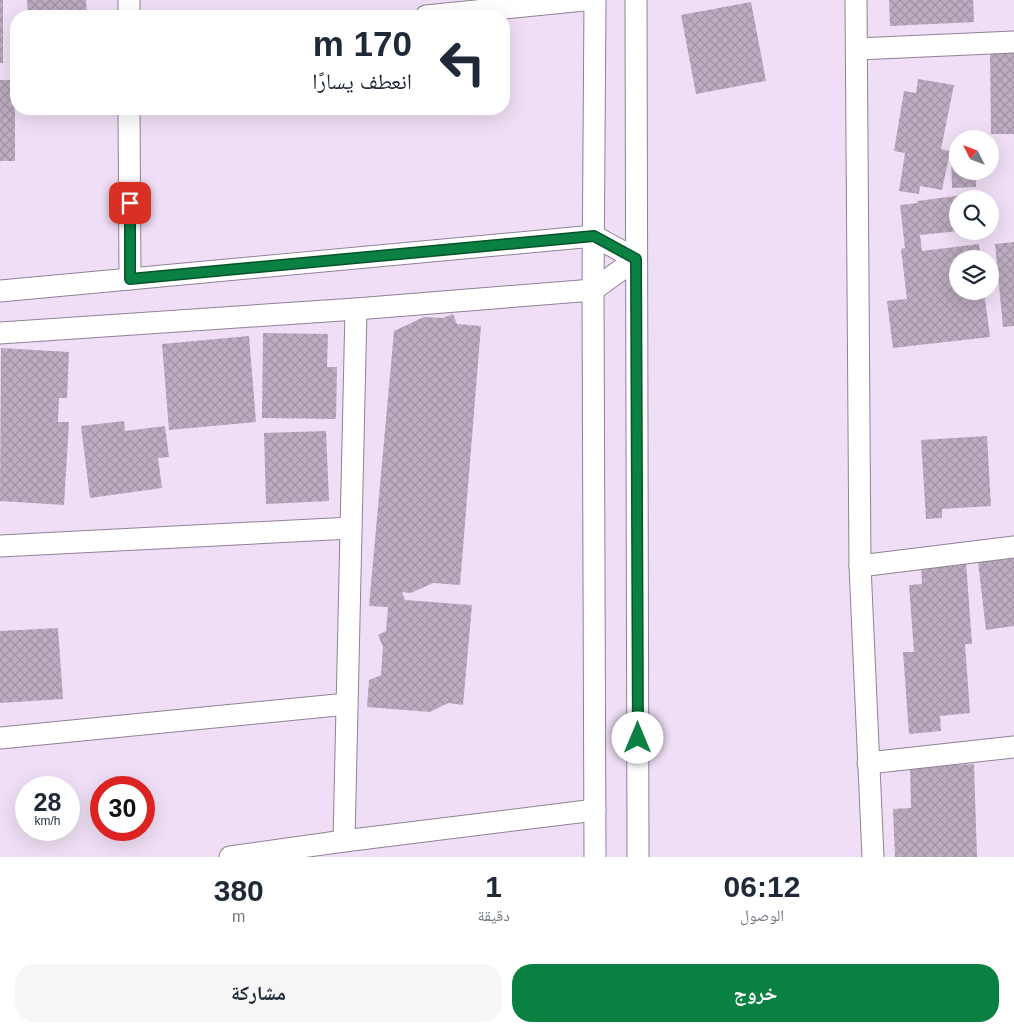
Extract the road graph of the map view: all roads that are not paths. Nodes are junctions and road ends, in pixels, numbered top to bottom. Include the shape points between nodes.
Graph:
1 (584, 0) edge
2 (595, 0) edge
3 (636, 0) edge
4 (856, 0) edge
5 (485, 10) edge
6 (1014, 42) edge
7 (857, 49) junction
8 (129, 115) edge
9 (594, 236) junction
10 (636, 259) junction
11 (130, 279) junction
12 (593, 290) junction
13 (0, 291) edge
14 (356, 309) junction
15 (0, 333) edge
16 (351, 528) junction
17 (0, 546) edge
18 (1014, 547) edge
19 (860, 566) junction
20 (347, 704) junction
21 (0, 738) edge
22 (1014, 747) edge
23 (868, 763) junction
24 (596, 810) junction
25 (344, 841) junction
26 (230, 857) edge
27 (596, 857) edge
28 (638, 857) edge
29 (873, 857) edge

1 - 5 street
2 - 9 street
3 - 10 street
4 - 7 street
6 - 7 street
7 - 19 street
8 - 11 street
9 - 10 street
9 - 11 street
9 - 12 street
10 - 12 street
10 - 28 street
11 - 13 street
12 - 14 street
12 - 24 street
14 - 15 street
14 - 16 street
16 - 17 street
16 - 20 street
18 - 19 street
19 - 23 street
20 - 21 street
20 - 25 street
22 - 23 street
23 - 29 street
24 - 25 street
24 - 27 street
25 - 26 street

